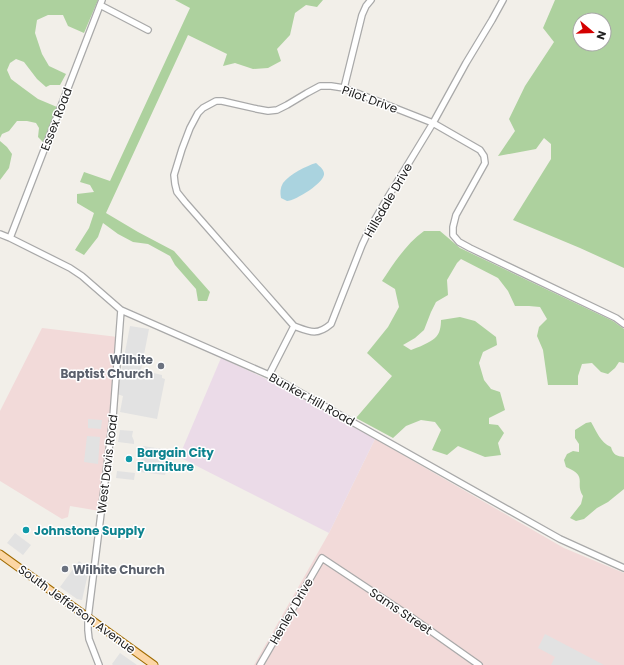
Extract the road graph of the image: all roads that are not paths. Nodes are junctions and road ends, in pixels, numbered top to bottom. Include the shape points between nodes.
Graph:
1 (371, 0) edge
2 (503, 0) edge
3 (101, 2) edge
4 (148, 30) dead end
5 (344, 88) junction
6 (433, 123) junction
7 (0, 234) edge
8 (10, 238) junction
9 (122, 310) junction
10 (616, 318) junction
11 (624, 320) edge
12 (624, 324) edge
13 (294, 326) junction
14 (269, 375) junction
15 (0, 554) edge
16 (322, 558) joint
17 (624, 568) edge
18 (88, 618) junction
19 (99, 665) edge
20 (154, 665) edge
21 (260, 665) edge
22 (479, 665) edge

1 - 5 street via 362,16
2 - 6 street, Hillsdale Drive
3 - 4 street
3 - 8 street, Essex Road
5 - 6 street, Pilot Drive
5 - 13 street, Pilot Drive via 320,86 277,110 268,111 222,101 210,104 198,113 190,128 174,175 177,192
6 - 10 street, Pilot Drive via 480,150 484,156 485,163 456,215 453,235 459,242
6 - 13 street, Hillsdale Drive via 370,228 331,324 316,332
7 - 8 street, Bunker Hill Road
8 - 9 street, Bunker Hill Road via 70,268
9 - 14 street, Bunker Hill Road
9 - 18 street, West Davis Road via 113,417
10 - 11 street, Pilot Drive
10 - 12 street, Pilot Drive
13 - 14 street
14 - 17 street, Bunker Hill Road via 560,539
15 - 18 main road, South Jefferson Avenue
16 - 21 street, Henley Drive
16 - 22 street, Sams Street
18 - 19 street, West Davis Road via 89,639
18 - 20 main road, South Jefferson Avenue

